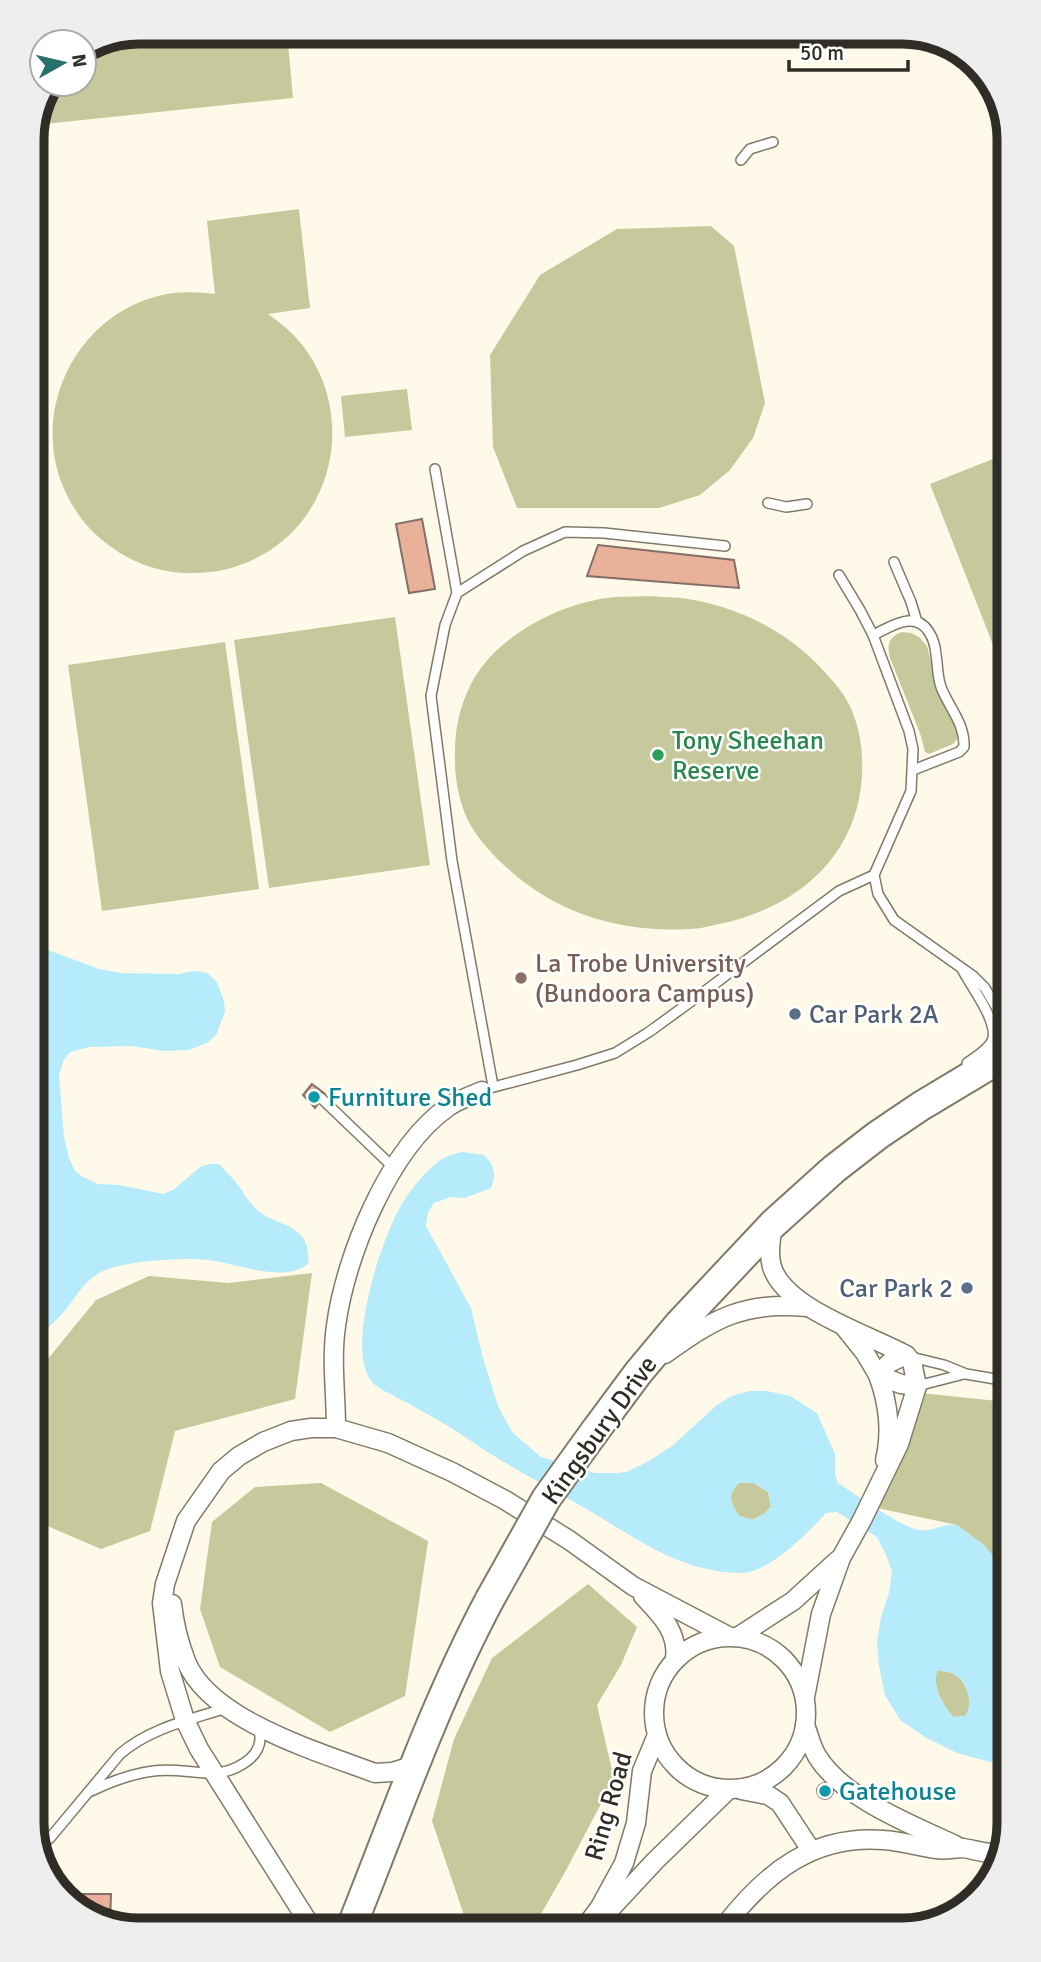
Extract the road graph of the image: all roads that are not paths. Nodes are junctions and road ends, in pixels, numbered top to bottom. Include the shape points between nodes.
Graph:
1 (773, 142) dead end
2 (741, 160) dead end
3 (435, 469) dead end
4 (768, 503) dead end
5 (807, 504) dead end
6 (725, 545) dead end
7 (894, 562) dead end
8 (839, 575) dead end
9 (457, 593) junction
10 (917, 622) junction
11 (873, 635) junction
12 (913, 770) junction
13 (874, 875) junction
14 (962, 969) junction
15 (997, 1009) edge
16 (997, 1060) edge
17 (956, 1072) dead end
18 (948, 1079) dead end
19 (487, 1089) junction
20 (321, 1098) dead end
21 (929, 1101) junction
22 (393, 1167) junction
23 (773, 1224) junction
24 (807, 1307) junction
25 (843, 1325) junction
26 (906, 1355) junction
27 (638, 1373) junction
28 (966, 1374) junction
29 (878, 1375) junction
30 (997, 1379) edge
31 (917, 1386) junction
32 (336, 1428) junction
33 (878, 1487) junction
34 (841, 1558) junction
35 (172, 1562) junction
36 (633, 1586) junction
37 (734, 1636) junction
38 (675, 1659) junction
39 (805, 1697) junction
40 (226, 1707) junction
41 (184, 1720) junction
42 (806, 1725) junction
43 (257, 1726) junction
44 (657, 1735) junction
45 (415, 1765) junction
46 (215, 1773) junction
47 (734, 1789) junction
48 (89, 1791) junction
49 (46, 1841) edge
50 (960, 1848) junction
51 (811, 1850) junction
52 (992, 1853) edge
53 (306, 1918) edge
54 (355, 1918) edge
55 (592, 1918) edge
56 (602, 1918) edge
57 (731, 1918) edge

1 - 2 lane via 750,149
3 - 9 lane
4 - 5 lane via 786,507
6 - 9 lane via 565,532 523,551
7 - 10 lane
8 - 11 lane
9 - 19 lane via 445,625 431,696
10 - 11 lane via 899,623
10 - 12 lane via 935,643 937,674 962,727 964,747
11 - 12 lane via 909,730
12 - 13 lane via 911,791
13 - 14 lane via 878,894 894,920
13 - 19 lane via 839,891 615,1053
14 - 15 lane via 985,988
14 - 17 lane via 994,1033 991,1044
16 - 21 main road, Kingsbury Drive
18 - 21 lane
19 - 22 street via 450,1105 428,1123
20 - 22 lane
21 - 23 main road, Kingsbury Drive via 834,1169
22 - 32 street via 365,1225 341,1298 334,1367
23 - 24 street via 772,1269
23 - 27 main road, Kingsbury Drive
24 - 25 street
24 - 27 street via 737,1311 705,1326
25 - 26 street
25 - 29 street
26 - 28 lane
26 - 29 street
26 - 31 street
27 - 45 main road, Kingsbury Drive, bridge via 546,1499 467,1643
28 - 30 lane
28 - 31 lane
29 - 31 street
29 - 33 street via 885,1393 888,1433
31 - 33 street via 899,1444
32 - 35 street via 291,1431 239,1456 221,1471 187,1521
32 - 36 street via 388,1443 484,1489 569,1540
33 - 34 street
34 - 37 street via 793,1601
34 - 39 street via 821,1614
35 - 40 street via 172,1606 186,1661
35 - 41 street via 162,1602 170,1671
36 - 37 street
36 - 38 street via 672,1631
37 - 38 street via 709,1639
37 - 39 street via 774,1650 799,1679
38 - 44 street via 658,1686 653,1711
39 - 42 street
40 - 41 lane
40 - 43 street
41 - 46 street
41 - 48 lane via 128,1746
42 - 47 street via 798,1749 783,1768 762,1782
42 - 50 street via 817,1757 837,1779 881,1810
43 - 45 street via 374,1773
43 - 46 lane via 257,1750 233,1769
44 - 47 street via 667,1757 684,1774 705,1786
44 - 55 street, Ring Road via 642,1771 636,1824 624,1863
45 - 54 main road, Kingsbury Drive
46 - 48 lane via 151,1771 123,1776
46 - 53 street
47 - 51 street via 768,1795 780,1803
47 - 56 street, Ring Road via 655,1861
48 - 49 lane
50 - 51 street via 939,1850 884,1840 845,1841
50 - 52 street
51 - 57 street via 760,1886

